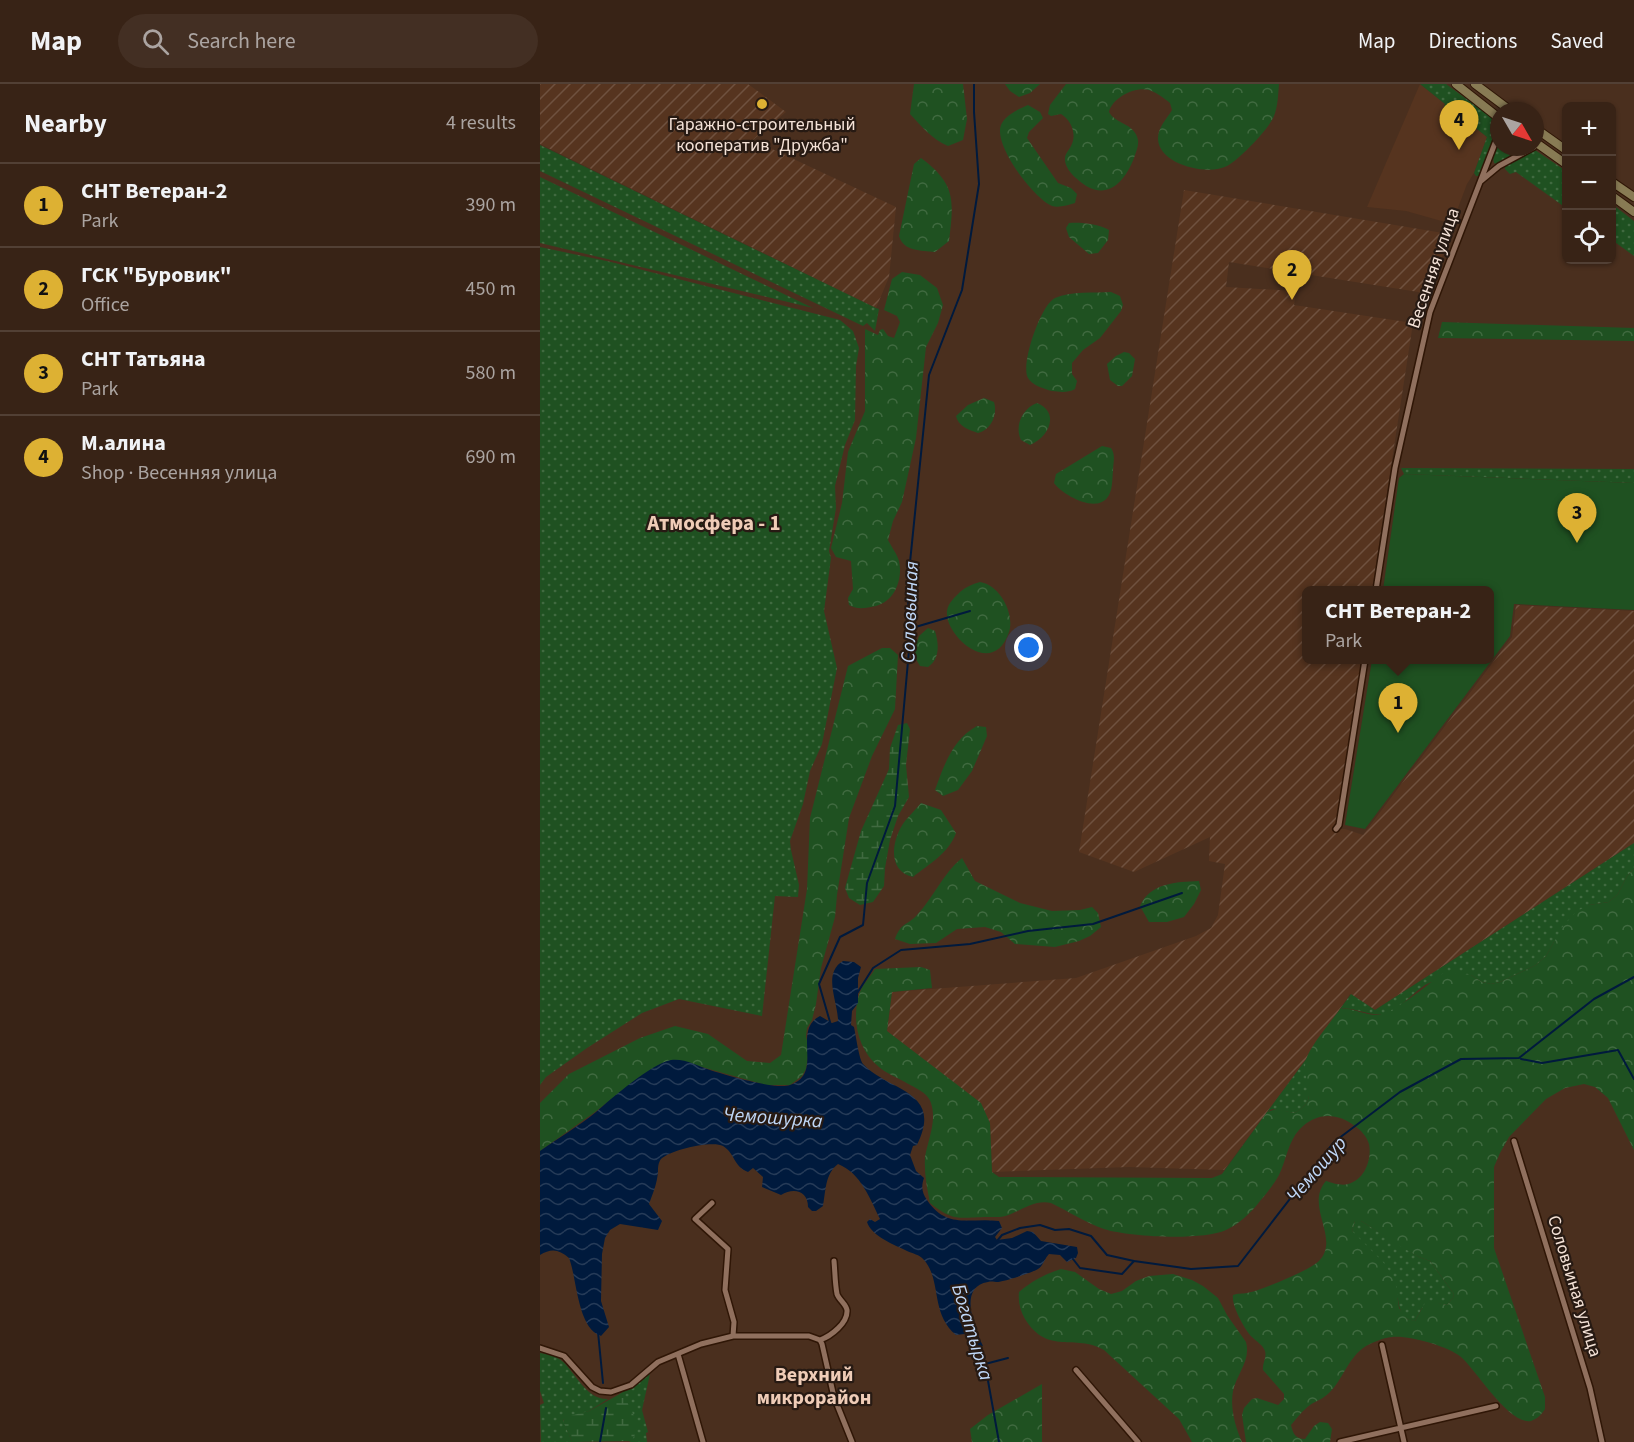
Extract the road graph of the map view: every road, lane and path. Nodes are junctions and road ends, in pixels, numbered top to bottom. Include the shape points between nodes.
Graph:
1 (1455, 84) edge
2 (1475, 84) edge
3 (1492, 102) edge
4 (1490, 106) edge
5 (1544, 134) edge
6 (1562, 147) edge
7 (1544, 150) edge
8 (1490, 156) edge
9 (1516, 156) edge
10 (1562, 161) edge
11 (1480, 182) junction
12 (1616, 185) edge
13 (1634, 197) edge
14 (1616, 199) edge
15 (1634, 212) edge
16 (1377, 586) edge
17 (1364, 664) edge
18 (1336, 829) dead end
19 (1514, 1141) dead end
20 (712, 1203) dead end
21 (834, 1261) dead end
22 (733, 1336) junction
23 (820, 1340) junction
24 (1382, 1345) dead end
25 (540, 1348) edge
26 (678, 1354) junction
27 (1076, 1370) dead end
28 (1496, 1406) dead end
29 (1401, 1428) junction
30 (703, 1442) edge
31 (852, 1442) edge
32 (1138, 1442) edge
33 (1340, 1442) edge
34 (1404, 1442) edge
35 (1602, 1442) edge

1 - 4 main road
2 - 3 main road
5 - 6 main road
7 - 10 main road
8 - 11 street, Весенняя улица
9 - 11 street
11 - 16 street, Весенняя улица via 1430,312 1395,468
12 - 13 main road
14 - 15 main road
17 - 18 street via 1340,825
19 - 35 street, Соловьиная улица via 1590,1388
20 - 22 street via 695,1219 728,1249 725,1290 734,1322
21 - 23 street via 837,1293 847,1311 834,1332
22 - 23 street via 802,1335
22 - 26 street
23 - 31 street via 834,1397
24 - 29 street
25 - 26 street via 564,1356 592,1387 611,1392 631,1385 658,1362
26 - 30 street
27 - 32 street
28 - 29 street
29 - 33 street
29 - 34 street

